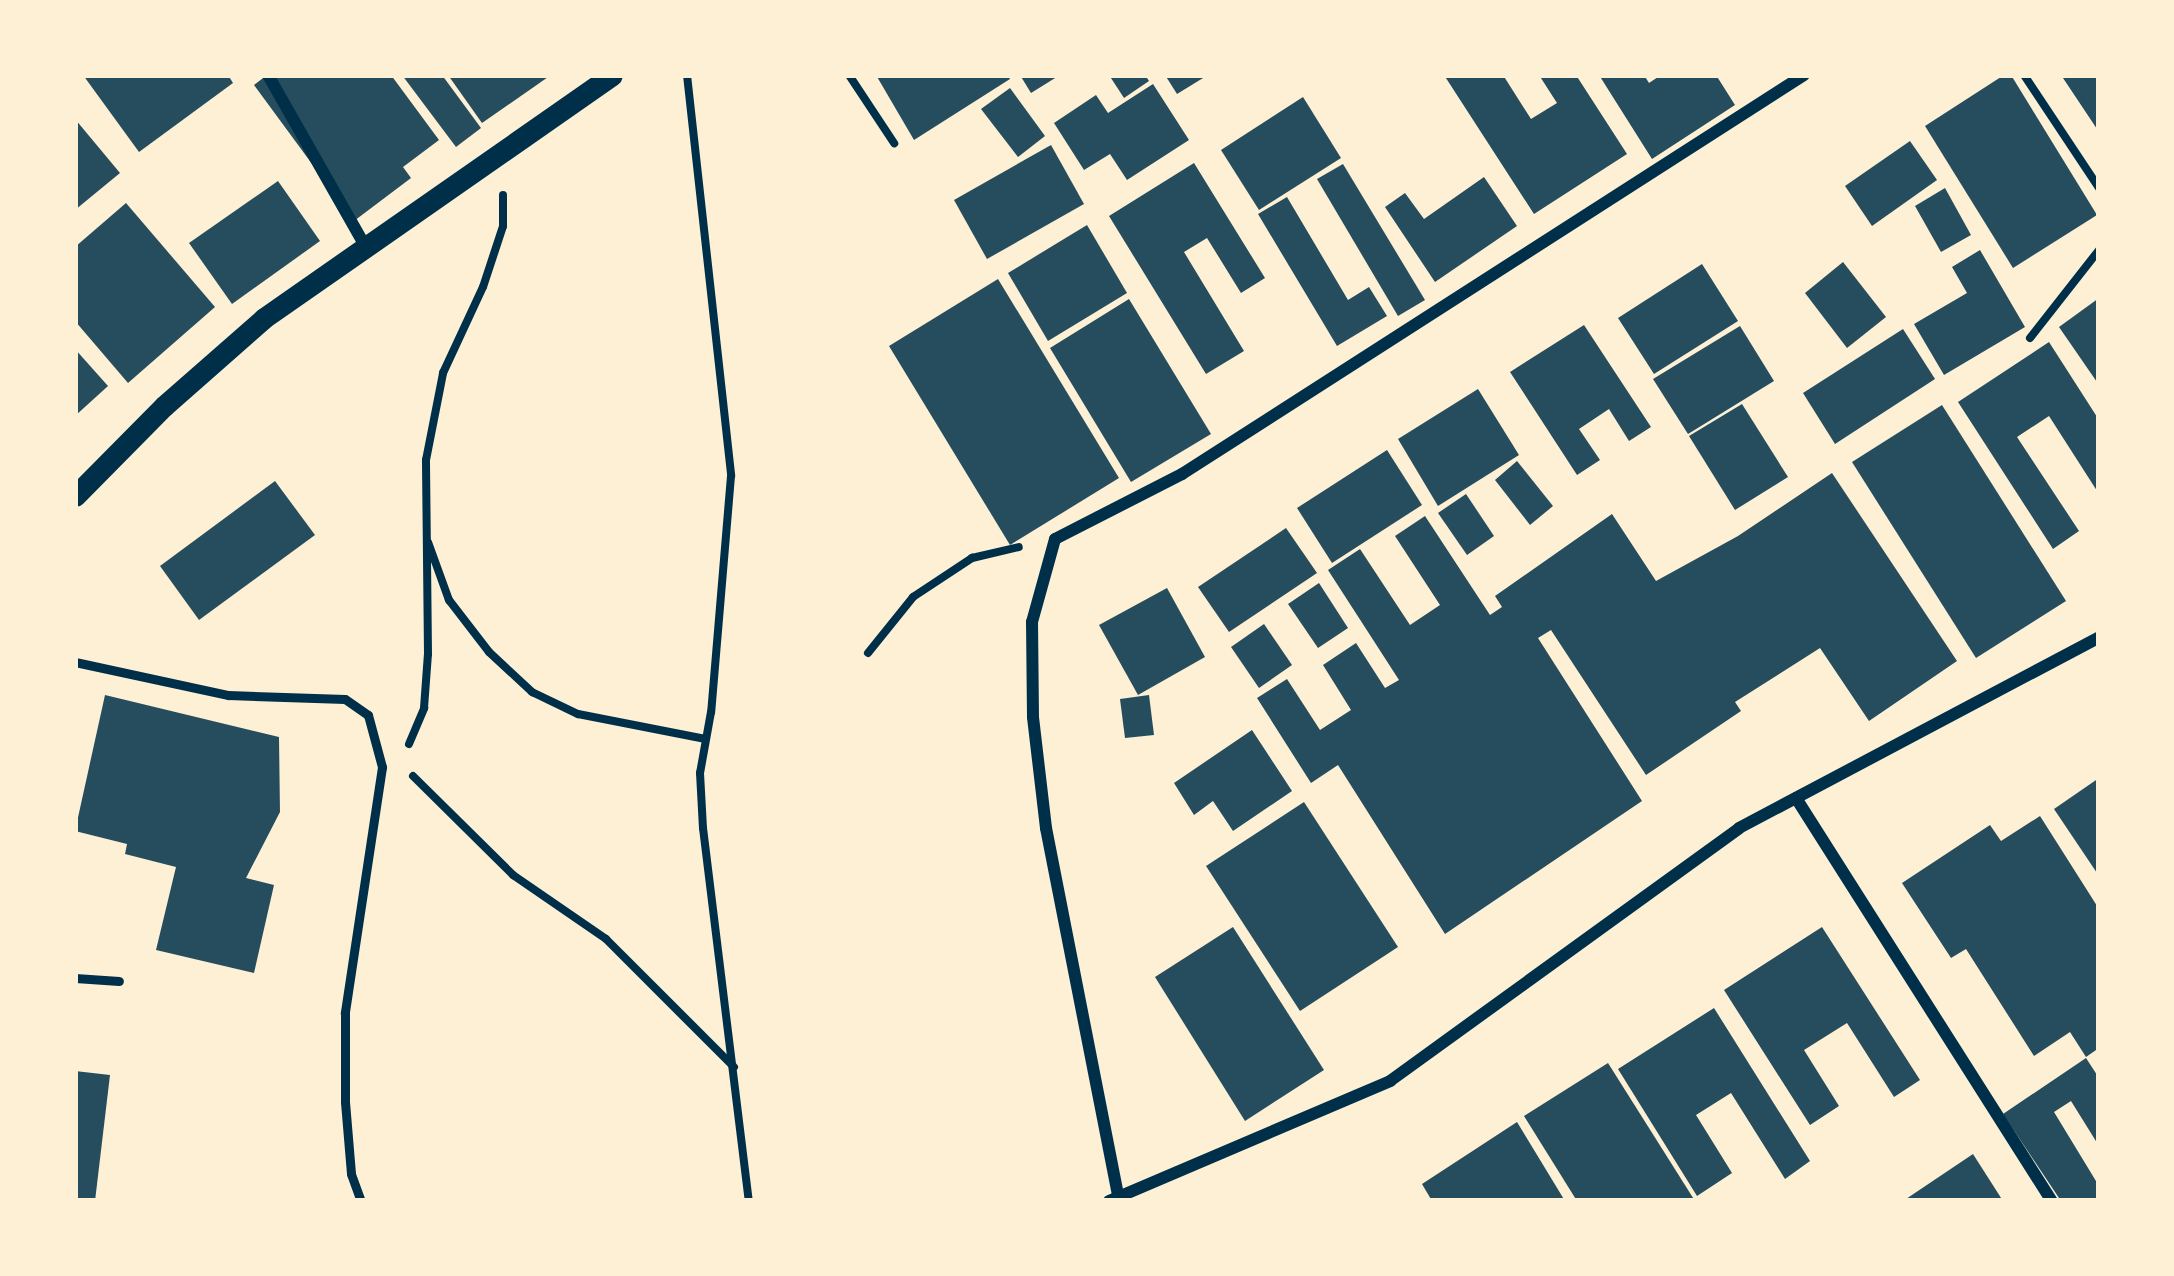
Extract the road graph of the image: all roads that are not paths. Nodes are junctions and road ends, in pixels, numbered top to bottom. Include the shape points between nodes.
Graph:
1 (268, 75) edge
2 (611, 75) edge
3 (1804, 75) edge
4 (365, 246) junction
5 (75, 496) edge
6 (2099, 637) edge
7 (79, 664) edge
8 (75, 682) edge
9 (1796, 798) junction
10 (75, 978) edge
11 (119, 981) dead end
12 (1113, 1198) edge
13 (361, 1201) edge
14 (2052, 1201) edge

1 - 4 street
2 - 4 street
3 - 12 street via 1182,474 1055,539 1032,622 1033,718
4 - 5 street via 248,332
6 - 9 street
7 - 8 lane
7 - 13 lane via 228,695 345,699 368,716 382,767 346,1013 345,1102
9 - 12 street via 1739,828 1390,1081
9 - 14 street
10 - 11 lane

